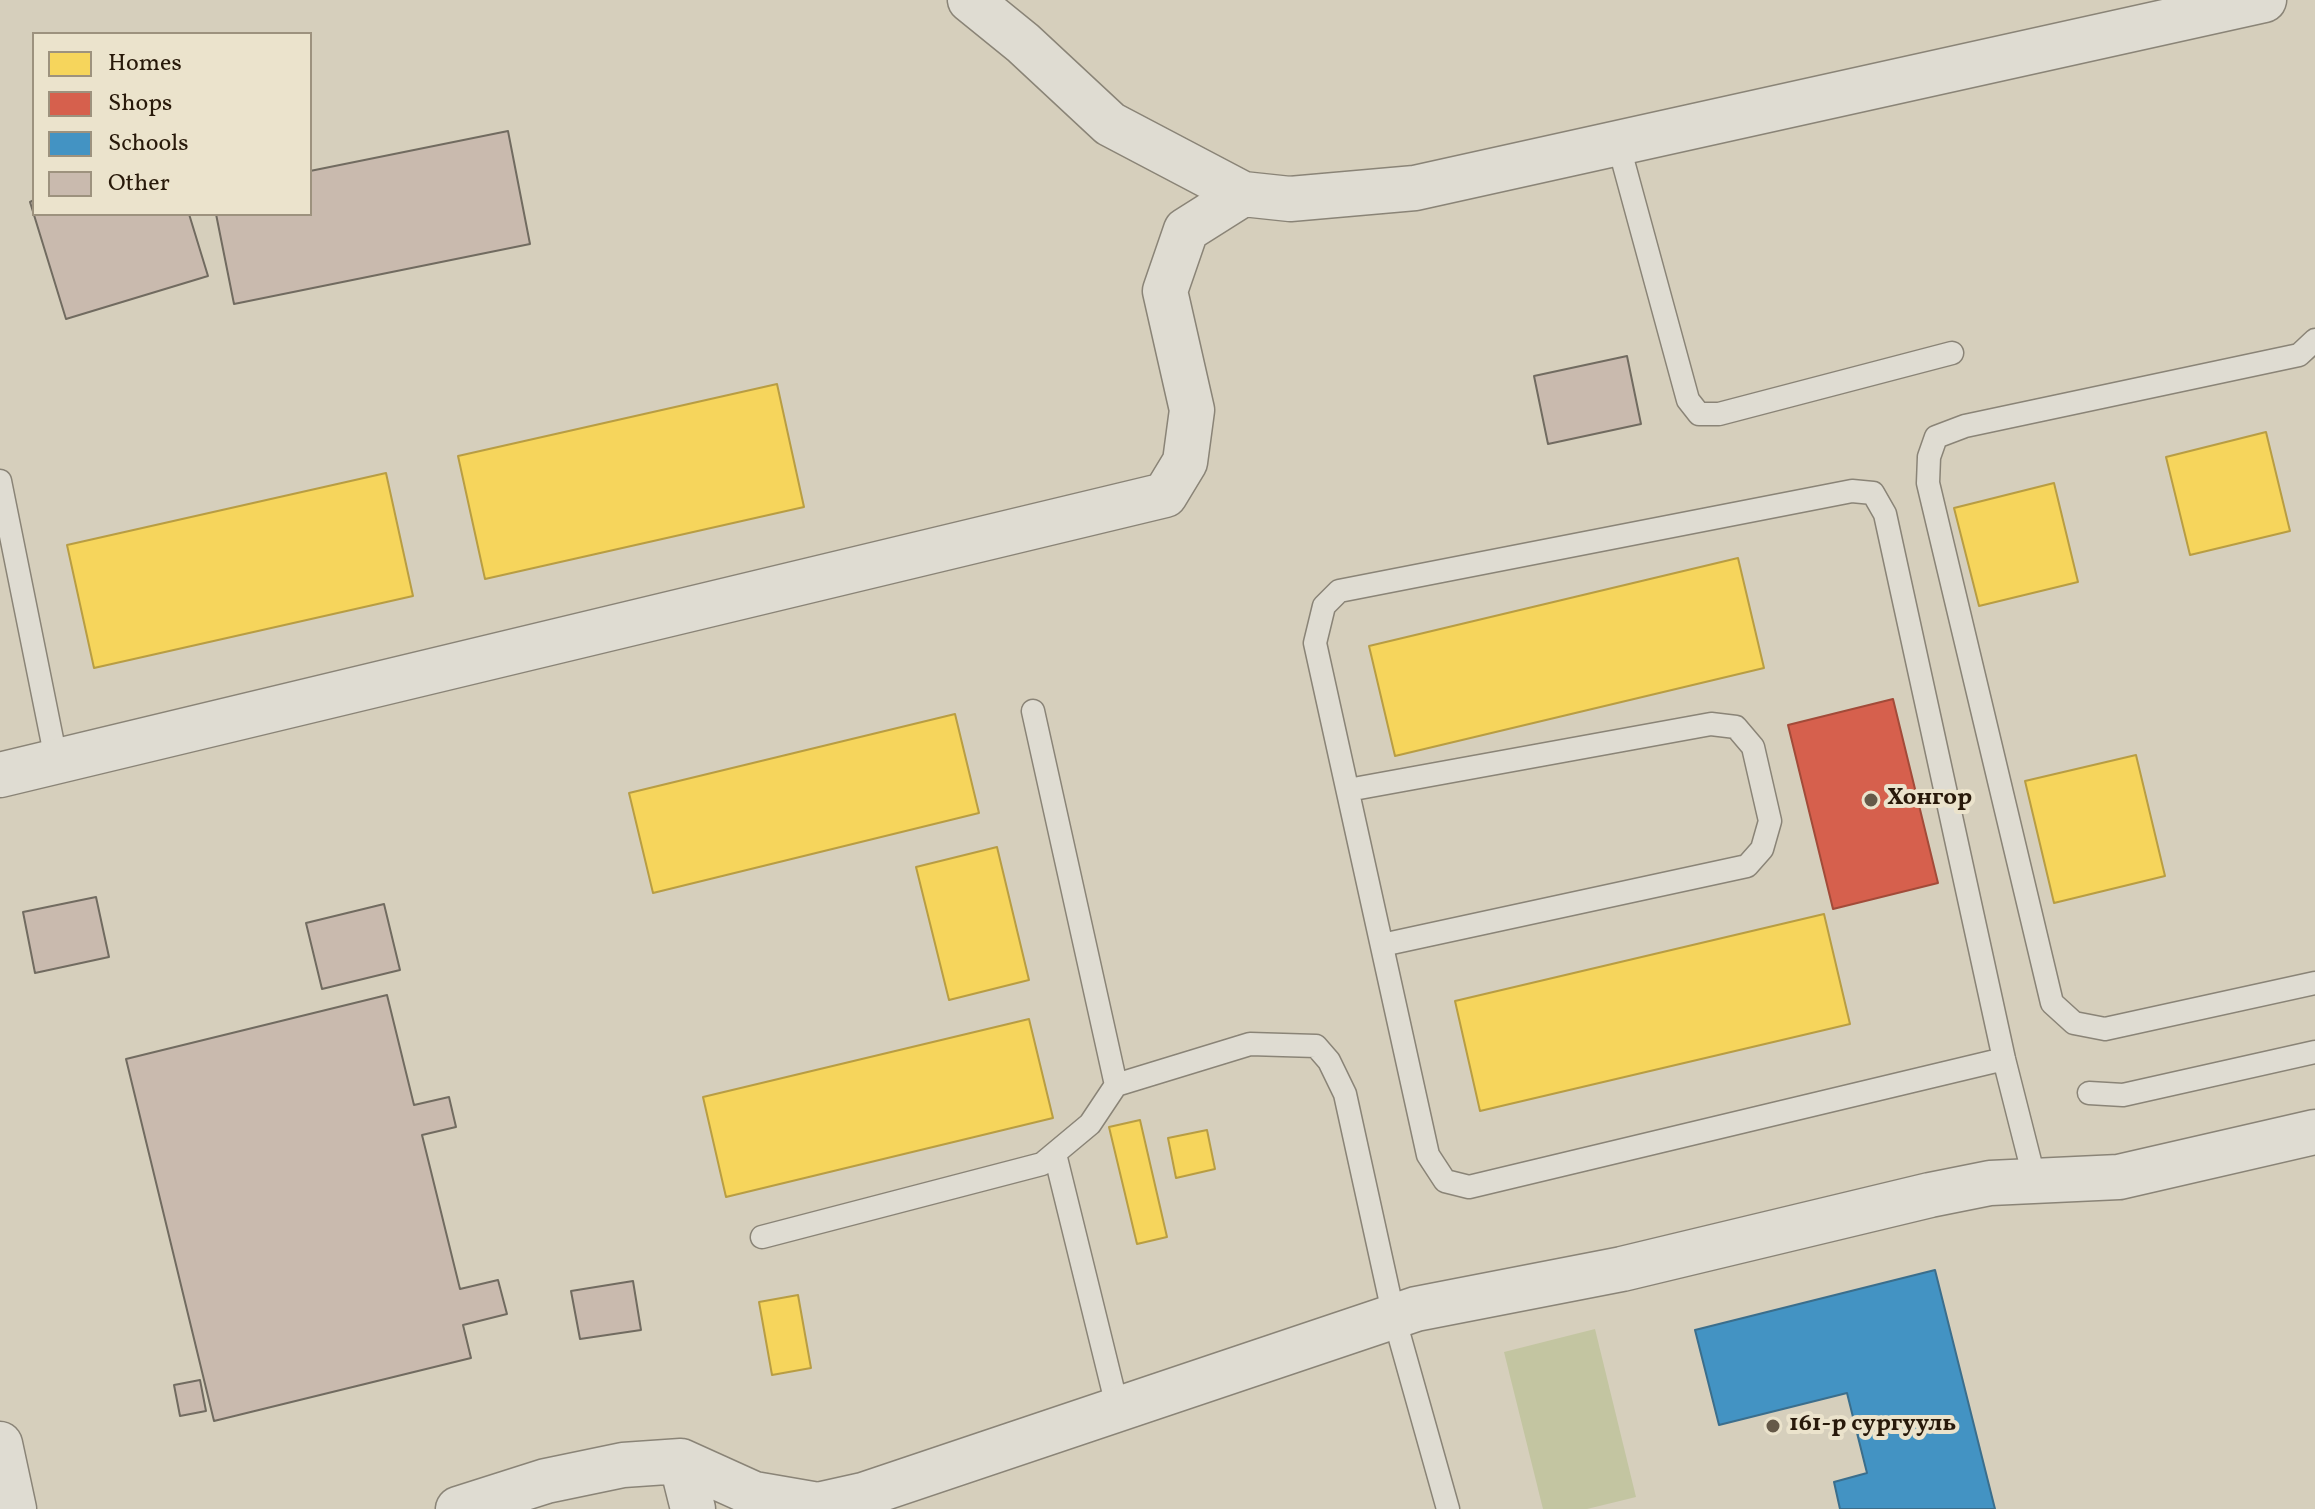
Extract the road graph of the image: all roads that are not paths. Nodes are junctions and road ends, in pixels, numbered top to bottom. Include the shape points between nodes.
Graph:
1 (970, 0) edge
2 (2264, 0) edge
3 (1618, 143) junction
4 (1243, 194) junction
5 (2315, 340) edge
6 (1952, 353) dead end
7 (0, 481) edge
8 (5, 526) edge
9 (1033, 711) dead end
10 (56, 759) junction
11 (0, 775) edge
12 (1348, 790) junction
13 (1382, 945) junction
14 (2315, 983) edge
15 (2315, 1052) edge
16 (2004, 1059) junction
17 (1116, 1085) junction
18 (2089, 1093) dead end
19 (2315, 1132) edge
20 (1055, 1154) junction
21 (2035, 1181) junction
22 (762, 1237) dead end
23 (1394, 1317) junction
24 (1118, 1410) junction
25 (0, 1444) edge
26 (681, 1461) junction
27 (14, 1509) edge
28 (458, 1509) edge
29 (693, 1509) edge
30 (1448, 1509) edge

1 - 4 street via 1110,124
2 - 3 street
3 - 4 street via 1415,188 1290,199
3 - 6 lane via 1688,400 1699,414 1719,414
4 - 10 street via 1186,230 1165,291 1192,410 1185,462 1165,495
5 - 14 lane via 2299,355 1951,431 1936,437 1928,483 2052,1003 2074,1023 2105,1029
7 - 8 lane
8 - 10 lane
9 - 17 lane
10 - 11 street
12 - 13 lane
12 - 13 lane via 1711,724 1736,727 1753,747 1770,821 1762,849 1747,866
12 - 16 lane via 1315,643 1324,606 1339,591 1852,491 1873,493 1885,514
13 - 16 lane via 1428,1155 1445,1181 1469,1187
15 - 18 lane via 2123,1095
16 - 21 lane
17 - 20 lane via 1090,1124
17 - 23 lane via 1250,1044 1316,1046 1345,1094
19 - 21 street via 2119,1177
20 - 22 lane via 1042,1164
20 - 24 lane
21 - 23 street via 1930,1195
23 - 24 street
23 - 30 lane
24 - 26 street via 863,1495 818,1505 754,1494
25 - 27 street
26 - 28 street via 623,1465 546,1481
26 - 29 street

